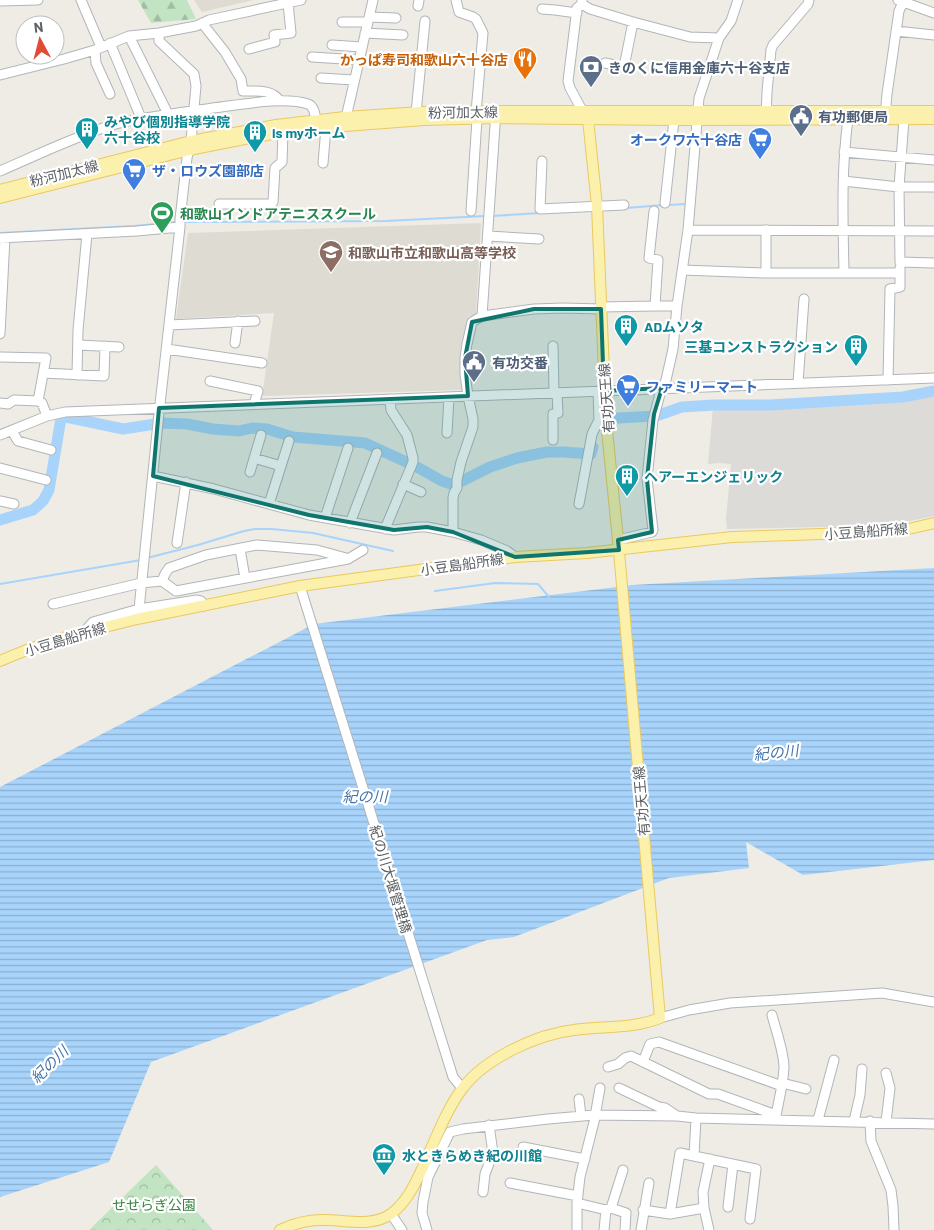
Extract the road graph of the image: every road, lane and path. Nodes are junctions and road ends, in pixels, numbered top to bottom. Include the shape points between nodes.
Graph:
1 (38, 0) edge
2 (81, 0) edge
3 (301, 0) edge
4 (373, 0) edge
5 (456, 0) edge
6 (738, 0) edge
7 (809, 0) edge
8 (0, 1) edge
9 (902, 1) edge
10 (582, 2) edge
11 (271, 3) edge
12 (288, 3) junction
13 (542, 9) dead end
14 (576, 13) junction
15 (934, 13) edge
16 (396, 18) dead end
17 (368, 20) junction
18 (425, 21) dead end
19 (342, 22) dead end
20 (633, 22) junction
21 (202, 23) junction
22 (896, 30) junction
23 (158, 34) junction
24 (365, 34) junction
25 (403, 35) dead end
26 (934, 35) edge
27 (129, 36) junction
28 (719, 38) junction
29 (332, 45) dead end
30 (102, 47) junction
31 (362, 47) junction
32 (249, 49) dead end
33 (312, 57) dead end
34 (359, 60) junction
35 (605, 63) dead end
36 (0, 75) edge
37 (321, 78) dead end
38 (354, 80) junction
39 (110, 94) dead end
40 (280, 102) junction
41 (194, 110) junction
42 (934, 111) edge
43 (887, 112) junction
44 (416, 113) junction
45 (168, 114) junction
46 (477, 115) junction
47 (496, 115) junction
48 (586, 116) junction
49 (698, 116) junction
50 (766, 116) junction
51 (141, 118) junction
52 (848, 119) junction
53 (904, 119) junction
54 (934, 119) edge
55 (316, 120) junction
56 (674, 120) junction
57 (345, 122) junction
58 (326, 128) junction
59 (283, 132) junction
60 (190, 145) junction
61 (844, 152) junction
62 (900, 158) junction
63 (934, 160) edge
64 (542, 161) dead end
65 (323, 163) dead end
66 (0, 171) edge
67 (843, 181) junction
68 (899, 187) junction
69 (934, 187) edge
70 (0, 190) edge
71 (0, 198) edge
72 (665, 203) dead end
73 (219, 204) dead end
74 (624, 205) dead end
75 (597, 206) junction
76 (471, 211) dead end
77 (654, 211) dead end
78 (180, 224) junction
79 (688, 230) junction
80 (766, 230) junction
81 (843, 231) junction
82 (900, 231) junction
83 (934, 231) edge
84 (87, 234) junction
85 (488, 236) junction
86 (3, 238) edge
87 (539, 239) dead end
88 (900, 262) junction
89 (934, 263) edge
90 (2, 264) edge
91 (682, 270) junction
92 (766, 273) junction
93 (844, 273) junction
94 (900, 274) junction
95 (804, 299) dead end
96 (655, 306) junction
97 (677, 306) junction
98 (601, 308) junction
99 (482, 316) junction
100 (238, 321) junction
101 (255, 321) dead end
102 (169, 325) junction
103 (0, 334) edge
104 (235, 343) dead end
105 (78, 345) junction
106 (105, 346) junction
107 (553, 346) dead end
108 (119, 347) dead end
109 (166, 349) junction
110 (0, 357) edge
111 (262, 364) dead end
112 (43, 373) junction
113 (77, 374) junction
114 (934, 378) edge
115 (888, 380) junction
116 (210, 381) dead end
117 (798, 384) junction
118 (662, 388) junction
119 (601, 391) junction
120 (556, 393) junction
121 (468, 396) junction
122 (449, 397) junction
123 (390, 399) junction
124 (38, 401) junction
125 (0, 403) edge
126 (254, 404) junction
127 (159, 408) junction
128 (47, 416) junction
129 (12, 431) junction
130 (447, 433) dead end
131 (0, 435) edge
132 (262, 435) dead end
133 (553, 440) dead end
134 (289, 441) dead end
135 (348, 448) dead end
136 (51, 450) dead end
137 (376, 453) dead end
138 (254, 458) junction
139 (281, 466) junction
140 (0, 468) edge
141 (250, 472) dead end
142 (153, 476) junction
143 (46, 480) dead end
144 (186, 482) junction
145 (403, 484) junction
146 (421, 492) dead end
147 (0, 501) edge
148 (14, 504) dead end
149 (269, 504) junction
150 (579, 504) dead end
151 (325, 518) junction
152 (350, 523) junction
153 (934, 523) edge
154 (384, 529) junction
155 (453, 532) junction
156 (177, 543) dead end
157 (619, 548) junction
158 (240, 549) junction
159 (363, 550) dead end
160 (515, 556) junction
161 (348, 559) junction
162 (245, 578) junction
163 (162, 581) junction
164 (141, 583) junction
165 (302, 590) junction
166 (53, 604) dead end
167 (204, 606) junction
168 (139, 609) junction
169 (84, 632) junction
170 (0, 661) edge
171 (934, 1002) edge
172 (772, 1015) dead end
173 (660, 1018) junction
174 (834, 1060) dead end
175 (643, 1062) junction
176 (608, 1067) dead end
177 (862, 1069) dead end
178 (886, 1073) dead end
179 (782, 1084) junction
180 (462, 1088) junction
181 (600, 1088) dead end
182 (619, 1088) dead end
183 (806, 1089) dead end
184 (579, 1100) dead end
185 (594, 1115) junction
186 (581, 1116) junction
187 (677, 1116) junction
188 (777, 1117) junction
189 (696, 1118) junction
190 (818, 1120) junction
191 (854, 1121) junction
192 (870, 1122) junction
193 (886, 1122) junction
194 (934, 1124) edge
195 (490, 1125) junction
196 (523, 1147) dead end
197 (694, 1156) junction
198 (585, 1158) junction
199 (710, 1159) junction
200 (733, 1164) junction
201 (623, 1170) dead end
202 (510, 1183) dead end
203 (648, 1183) dead end
204 (483, 1192) dead end
205 (577, 1199) junction
206 (728, 1206) dead end
207 (704, 1208) junction
208 (609, 1209) junction
209 (644, 1210) junction
210 (391, 1214) junction
211 (670, 1214) junction
212 (750, 1219) dead end
213 (280, 1230) edge
214 (402, 1230) edge
215 (427, 1230) edge
216 (577, 1230) edge
217 (604, 1230) edge
218 (625, 1230) edge
219 (641, 1230) edge
220 (709, 1230) edge
221 (894, 1230) edge

1 - 8 street
2 - 30 street
3 - 12 street
4 - 17 street
5 - 46 street via 458,12 476,19 483,34
6 - 28 street via 731,21
7 - 50 street via 772,44
9 - 15 street
9 - 22 street
10 - 14 street
10 - 20 street via 590,8
11 - 12 street
11 - 21 street
12 - 32 street via 291,33 274,35 275,42
13 - 14 street
14 - 48 street via 568,81
16 - 17 street
17 - 19 street
17 - 24 street
18 - 44 street
20 - 28 street via 690,37
20 - 35 street via 624,67
21 - 23 street
21 - 40 street via 225,52 243,90 270,92
22 - 26 street
22 - 43 street
23 - 27 street
23 - 41 street via 159,41 194,74
24 - 25 street
24 - 31 street
27 - 30 street
27 - 45 street
28 - 49 street via 699,98
29 - 31 street
30 - 36 street
30 - 39 street via 96,63
30 - 51 street
31 - 34 street
33 - 34 street
34 - 38 street
37 - 38 street
38 - 57 street
40 - 41 street
40 - 55 street via 308,104
41 - 45 street
41 - 60 street
42 - 43 main road, 粉河加太線
43 - 50 main road, 粉河加太線 via 824,111
44 - 46 main road, 粉河加太線
44 - 57 main road, 粉河加太線
45 - 51 street
46 - 47 main road, 粉河加太線
46 - 57 main road, 粉河加太線
46 - 76 street
47 - 48 main road, 粉河加太線
47 - 85 street
48 - 49 main road, 粉河加太線
48 - 56 main road, 粉河加太線
48 - 75 main road, 有功天王線
49 - 50 main road, 粉河加太線
49 - 56 main road, 粉河加太線
49 - 79 street
50 - 52 main road, 粉河加太線
51 - 66 street via 91,133
52 - 53 main road, 粉河加太線
52 - 61 street
53 - 54 main road, 粉河加太線
53 - 62 street
55 - 57 main road, 粉河加太線
55 - 60 main road, 粉河加太線 via 276,125
56 - 72 street
57 - 58 main road, 粉河加太線
58 - 59 main road, 粉河加太線
58 - 65 street
59 - 60 main road, 粉河加太線
59 - 73 street via 282,162 275,168 273,202
60 - 70 main road, 粉河加太線
60 - 71 main road, 粉河加太線
60 - 78 street
61 - 62 street
61 - 67 street
62 - 63 street
62 - 68 street
64 - 75 street via 540,209
67 - 68 street
67 - 81 street
68 - 69 street
68 - 82 street
74 - 75 street
75 - 98 main road, 有功天王線
77 - 96 street via 649,258 658,260
78 - 84 street
78 - 102 street
79 - 80 street
79 - 91 street
80 - 81 street
80 - 92 street
81 - 82 street
81 - 93 street
82 - 83 street
82 - 88 street
84 - 86 street
84 - 105 street
85 - 87 street
85 - 99 street
86 - 90 street
88 - 89 street
88 - 94 street
90 - 103 street
91 - 92 street
91 - 97 street
92 - 93 street
93 - 94 street
94 - 115 street via 900,287 890,288
95 - 117 street
96 - 97 street
96 - 98 street
97 - 118 street via 672,349
98 - 99 street via 534,309
98 - 119 main road, 有功天王線
99 - 121 street via 472,322 467,344
100 - 101 street
100 - 102 street
100 - 104 street
102 - 109 street
105 - 106 street
105 - 113 street
106 - 108 street
106 - 113 street via 104,376
107 - 120 street
109 - 111 street
109 - 127 street
110 - 112 street via 46,358
112 - 113 street
112 - 124 street
114 - 115 street
115 - 117 street
116 - 126 street via 258,391
117 - 118 street
118 - 119 street
118 - 157 street via 653,417 647,479 653,530
119 - 120 street
119 - 150 street via 599,420 592,434
119 - 157 main road, 有功天王線
120 - 121 street
120 - 133 street via 558,413 553,414
121 - 122 street
121 - 155 street via 473,427 452,498
122 - 123 street
122 - 130 street
123 - 126 street
123 - 145 street via 391,410 407,435 413,458
124 - 125 street
124 - 128 street
126 - 127 street
127 - 128 street via 65,412
127 - 142 street
128 - 129 street
129 - 131 street
129 - 136 street via 18,440
132 - 138 street
134 - 139 street
135 - 151 street
137 - 152 street
138 - 139 street
138 - 141 street
139 - 149 street
140 - 143 street
142 - 144 street
142 - 164 street
144 - 149 street
144 - 156 street
145 - 146 street
145 - 154 street
147 - 148 street
149 - 151 street
151 - 152 street
152 - 154 street
153 - 157 main road, 小豆島船所線 via 904,530 732,537
154 - 155 street via 427,527
155 - 160 street via 481,540
157 - 160 main road, 小豆島船所線 via 587,553
157 - 173 main road, 有功天王線
158 - 161 street via 257,545 317,550
158 - 162 street
158 - 163 street via 169,568
159 - 161 street
160 - 165 main road, 小豆島船所線
161 - 162 street
162 - 163 street via 176,592
163 - 164 street
164 - 166 street
164 - 168 street
165 - 167 main road, 小豆島船所線
165 - 180 street, 紀の川大堰管理橋 via 453,1077
167 - 168 street via 197,600
167 - 169 main road, 小豆島船所線
168 - 169 street via 93,622
169 - 170 main road, 小豆島船所線
171 - 173 street via 882,993 730,1003
172 - 179 street via 784,1067
173 - 180 main road via 651,1022 575,1029 546,1036 486,1065
174 - 190 street
175 - 176 street via 631,1056
175 - 179 street via 650,1044 659,1042
175 - 188 street via 709,1094 718,1094
177 - 191 street
178 - 193 street via 890,1088
179 - 183 street
179 - 188 street
180 - 210 main road via 407,1198
181 - 185 street
182 - 187 street
184 - 186 street
185 - 186 street
185 - 187 street
185 - 198 street
186 - 195 street
187 - 189 street
188 - 189 street
188 - 190 street
189 - 197 street
190 - 191 street
191 - 192 street
192 - 193 street
192 - 221 street via 871,1141 890,1190
193 - 194 street
195 - 204 street via 493,1153 485,1174
195 - 215 street via 450,1132 428,1178 422,1213
196 - 198 street
197 - 199 street
197 - 211 street via 680,1153
198 - 205 street
199 - 200 street
199 - 207 street via 703,1192
200 - 206 street
200 - 212 street via 756,1169
201 - 208 street
202 - 205 street
203 - 209 street
205 - 208 street
205 - 216 street
207 - 211 street
207 - 220 street
208 - 217 street
208 - 218 street via 626,1213
209 - 211 street
209 - 219 street
210 - 213 main road via 370,1221 307,1221
210 - 214 street

